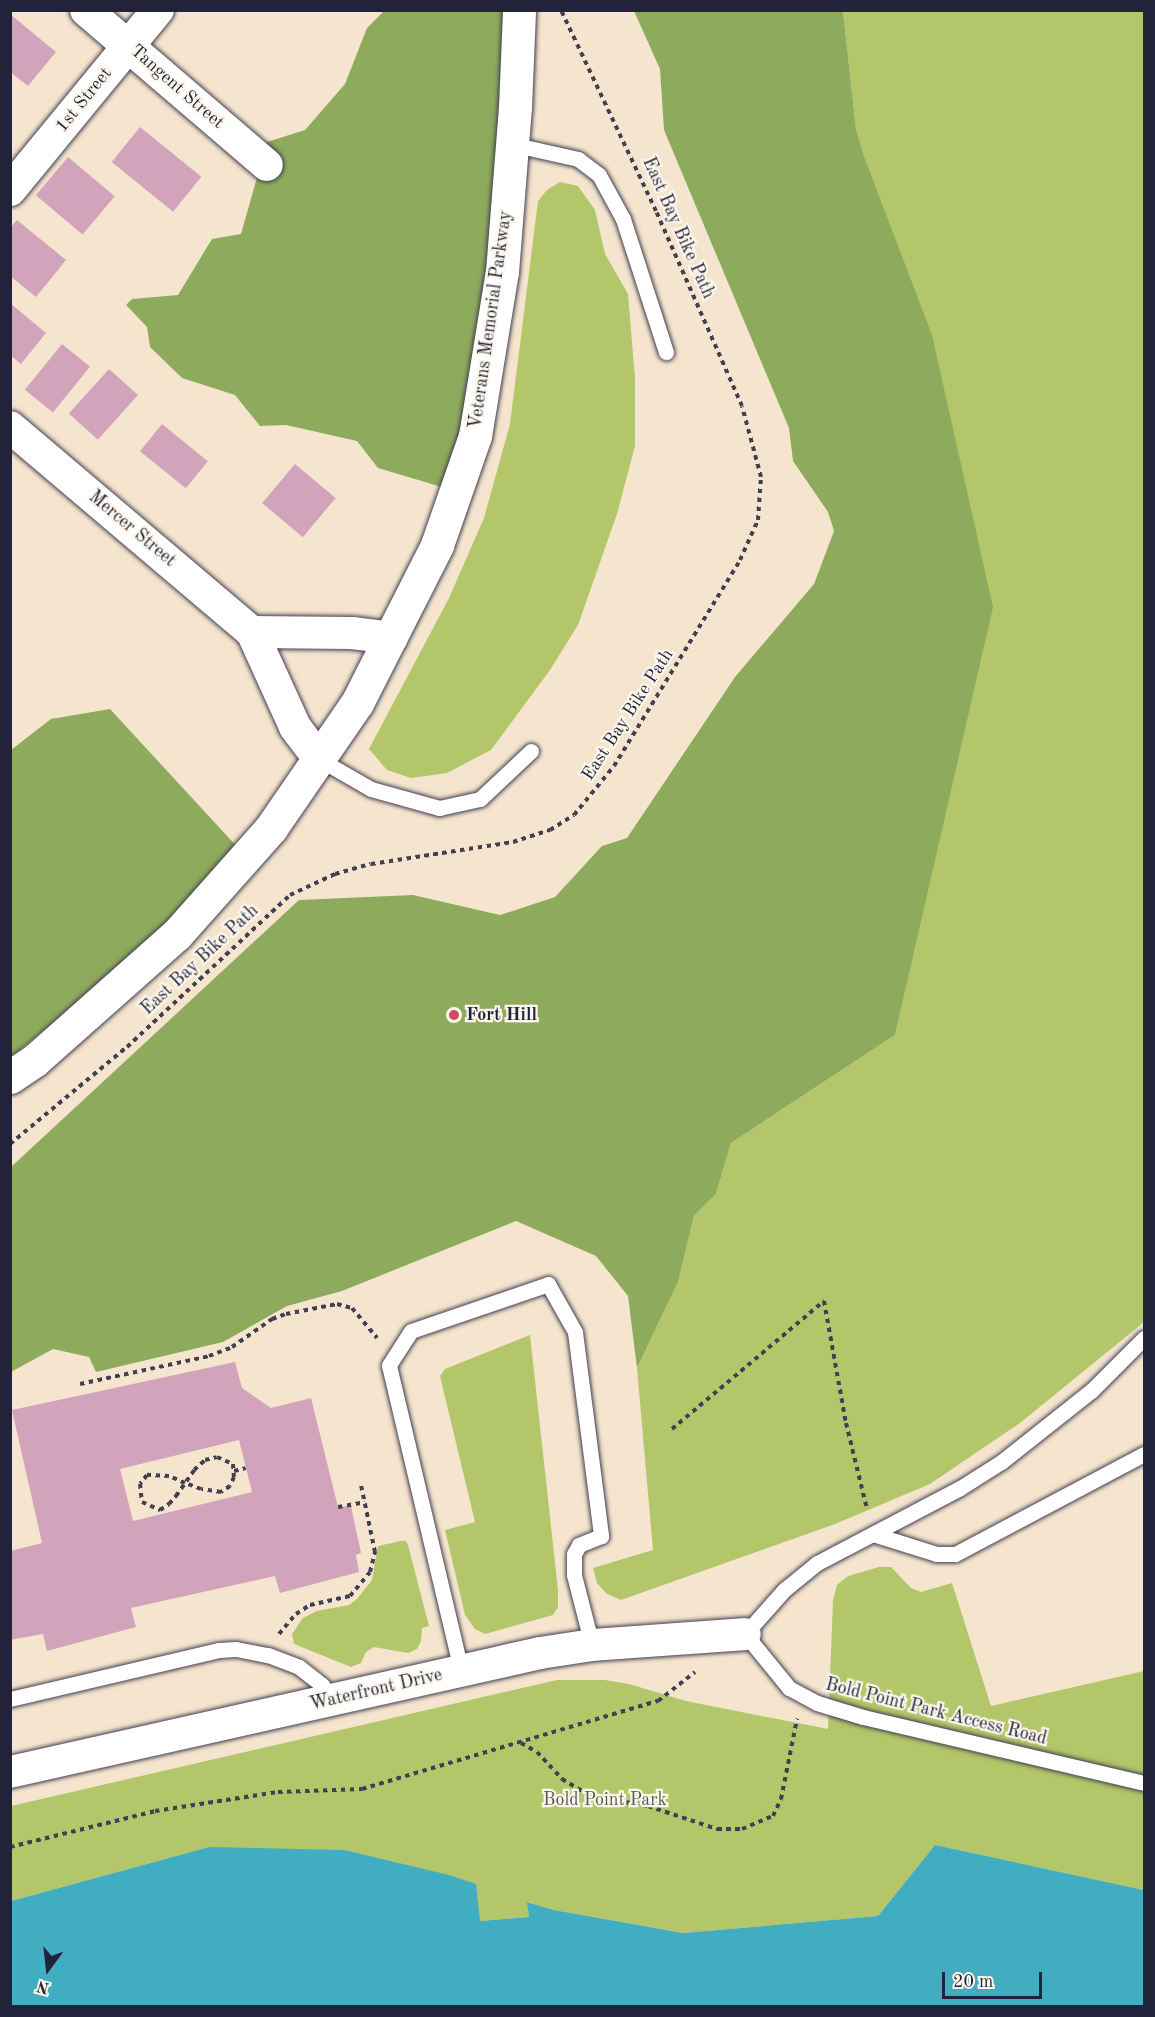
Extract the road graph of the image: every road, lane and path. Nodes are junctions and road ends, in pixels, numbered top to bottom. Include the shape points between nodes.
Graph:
1 (86, 10) edge
2 (158, 10) edge
3 (519, 10) edge
4 (561, 10) edge
5 (129, 46) junction
6 (511, 144) junction
7 (267, 165) dead end
8 (10, 190) edge
9 (666, 352) dead end
10 (10, 427) edge
11 (252, 632) junction
12 (392, 638) junction
13 (531, 751) dead end
14 (319, 759) junction
15 (10, 1077) edge
16 (10, 1144) edge
17 (1144, 1338) edge
18 (393, 1358) junction
19 (80, 1384) dead end
20 (672, 1429) dead end
21 (1144, 1454) edge
22 (246, 1468) dead end
23 (234, 1471) junction
24 (185, 1483) junction
25 (361, 1485) dead end
26 (365, 1502) junction
27 (338, 1508) dead end
28 (873, 1533) junction
29 (745, 1634) junction
30 (592, 1645) junction
31 (268, 1655) junction
32 (461, 1670) junction
33 (698, 1670) dead end
34 (802, 1696) junction
35 (10, 1698) edge
36 (333, 1701) junction
37 (520, 1743) junction
38 (10, 1772) edge
39 (1144, 1783) edge
40 (10, 1847) edge

1 - 5 street, Tangent Street
2 - 5 street, 1st Street
3 - 6 main road, Veterans Memorial Parkway
4 - 16 path, East Bay Bike Path via 742,406 761,477 758,520 740,560 614,766 574,815 550,830 513,842 379,862 335,874 290,895 127,1047
5 - 7 street, Tangent Street
5 - 8 street, 1st Street
6 - 9 lane via 578,159 599,175 624,219
6 - 12 main road, Veterans Memorial Parkway via 502,272 475,436 438,545
10 - 11 street, Mercer Street
11 - 12 street via 351,633
11 - 14 street, Mercer Street via 295,727
12 - 14 main road, Veterans Memorial Parkway via 357,703
13 - 14 lane via 480,799 439,808 371,789
14 - 15 main road, Veterans Memorial Parkway via 271,828 177,934 34,1061
17 - 28 lane via 1092,1390 1001,1462
18 - 19 path via 352,1308 337,1304 272,1319 232,1347 209,1356
18 - 30 lane via 411,1331 548,1284 575,1332 600,1525 601,1536 579,1545 574,1554 574,1575
18 - 32 lane via 389,1365
20 - 28 path via 824,1300 846,1423
21 - 28 lane via 955,1554 937,1554
22 - 23 path
23 - 24 path via 230,1486 221,1492
23 - 24 path via 225,1459 204,1460
24 - 24 path via 156,1473 147,1475 140,1484 142,1502 160,1510
25 - 26 path
26 - 27 path
26 - 31 path via 375,1552 370,1572 350,1596 310,1605 296,1614 283,1627
28 - 29 lane via 800,1576
29 - 30 street, Waterfront Drive
29 - 34 lane, Bold Point Park Access Road via 777,1674
30 - 32 street, Waterfront Drive
31 - 35 lane via 219,1650
31 - 36 lane via 299,1667 322,1685
32 - 36 street, Waterfront Drive
33 - 37 path via 658,1701
34 - 37 path via 781,1799 773,1816 742,1829 717,1829 648,1806 590,1796 562,1779 537,1752
34 - 39 lane, Bold Point Park Access Road via 863,1717
36 - 38 street, Waterfront Drive
37 - 40 path via 362,1789 278,1792 155,1810

